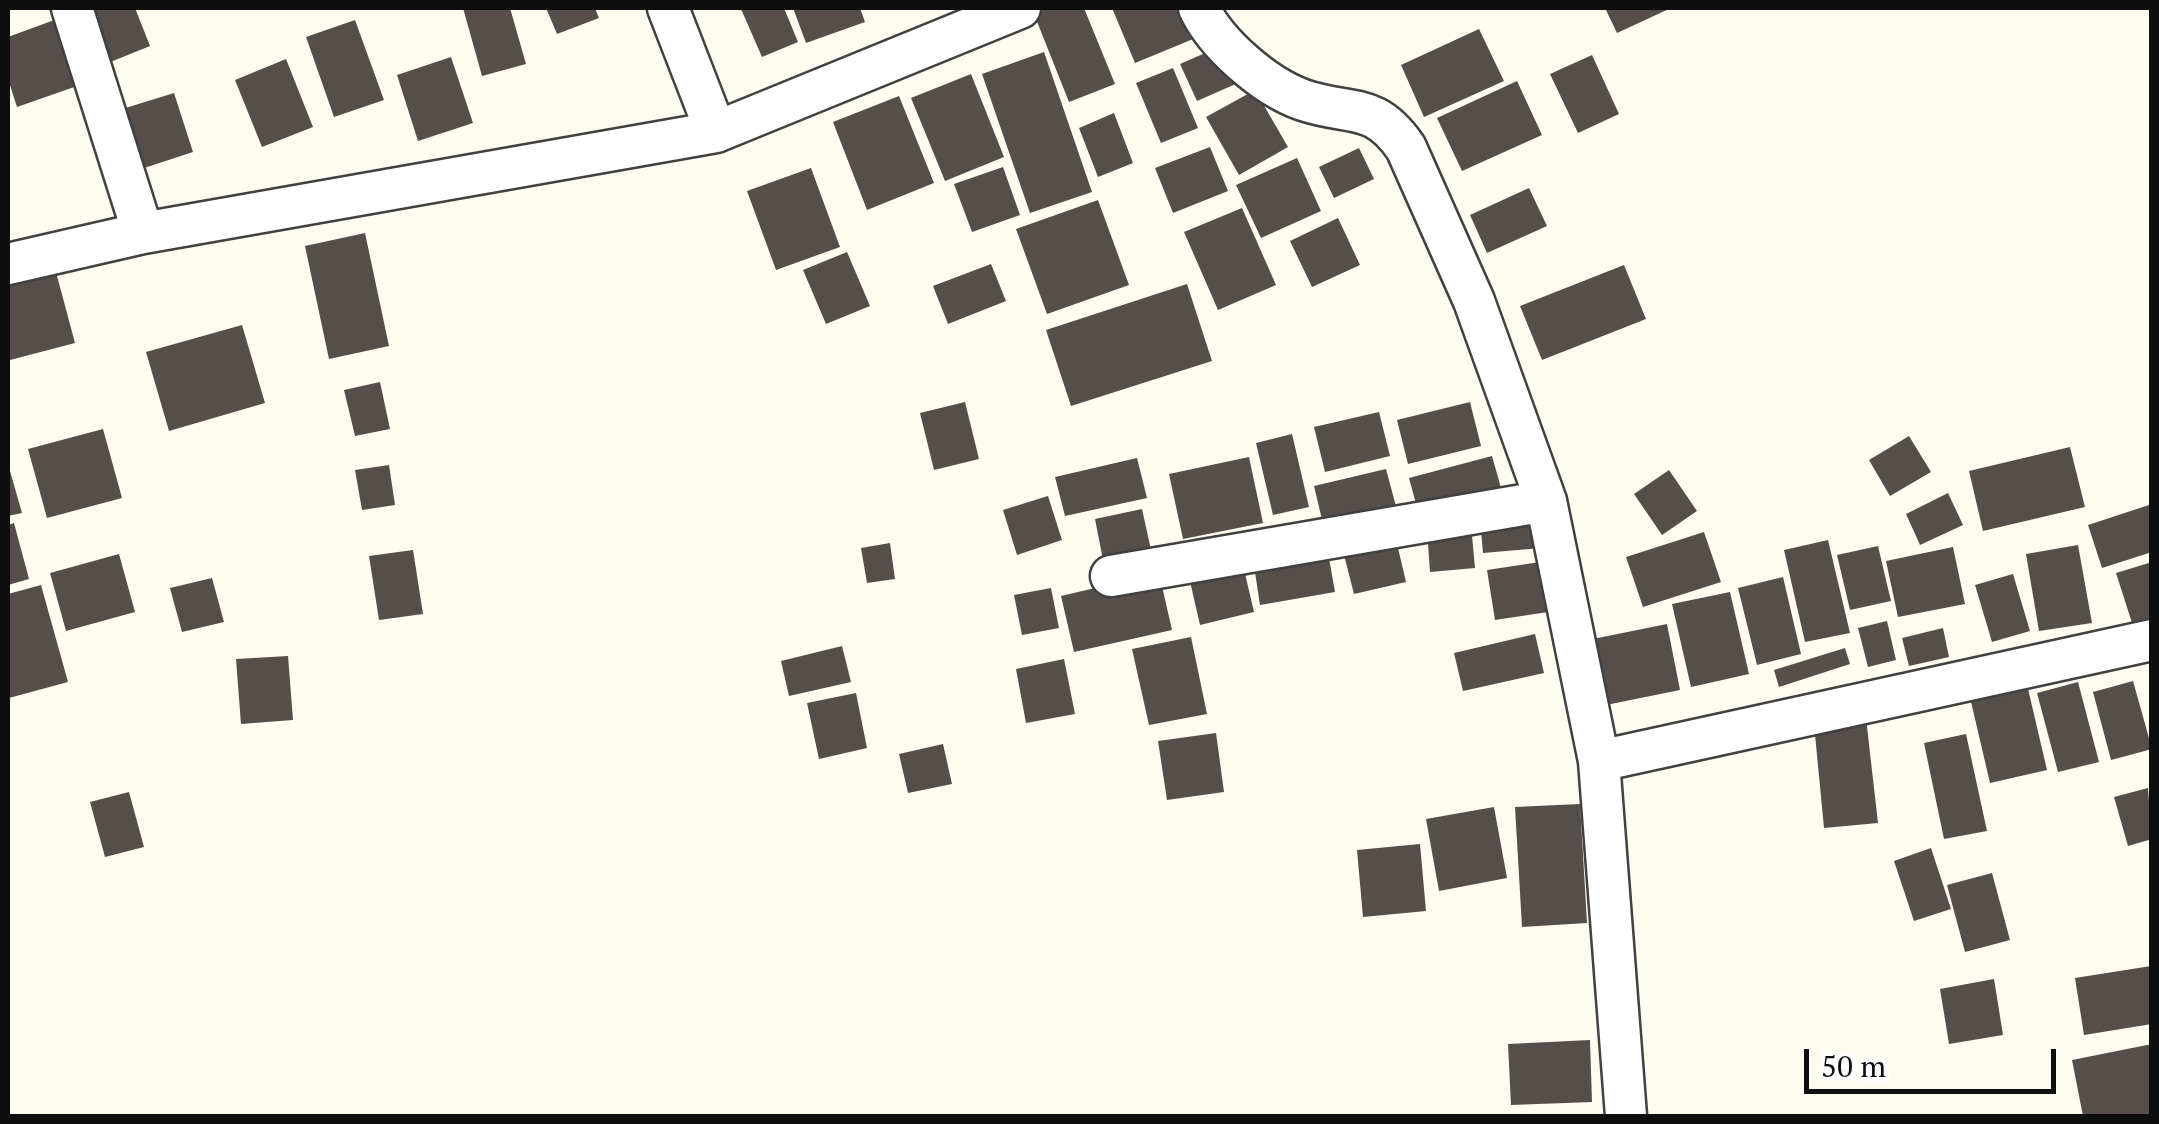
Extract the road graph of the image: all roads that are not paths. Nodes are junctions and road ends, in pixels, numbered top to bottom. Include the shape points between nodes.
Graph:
1 (72, 8) edge
2 (668, 8) edge
3 (1020, 8) edge
4 (1198, 8) edge
5 (716, 132) junction
6 (142, 233) junction
7 (8, 264) edge
8 (1546, 500) junction
9 (1111, 576) dead end
10 (2152, 640) edge
11 (1599, 760) junction
12 (1626, 1116) edge

1 - 6 street
2 - 5 street
3 - 5 street
4 - 8 street via 1210,32 1259,74 1302,100 1373,115 1392,127 1474,301
5 - 6 street
6 - 7 street
8 - 9 street
8 - 11 street
10 - 11 street
11 - 12 street

